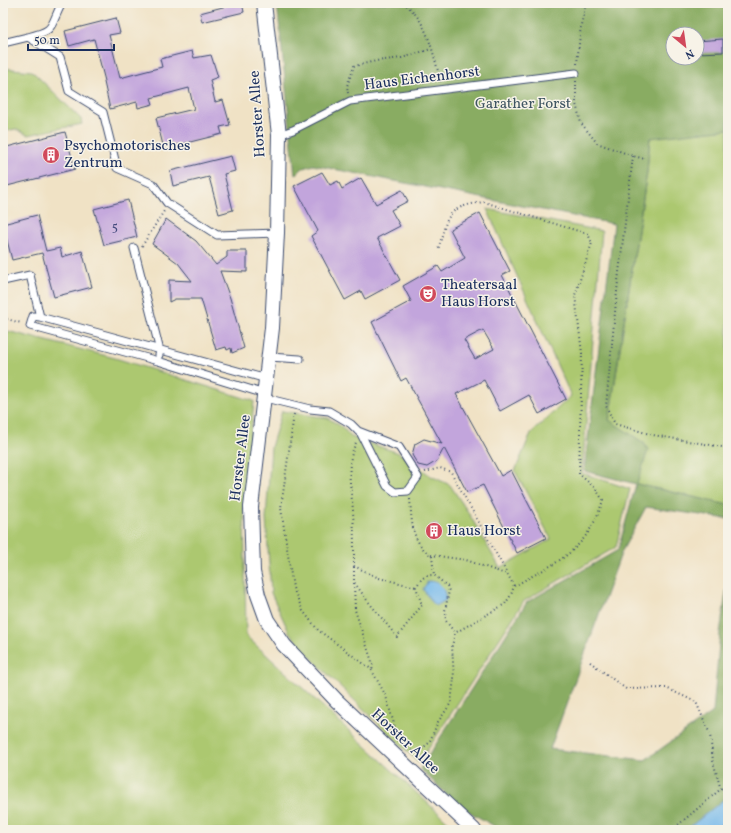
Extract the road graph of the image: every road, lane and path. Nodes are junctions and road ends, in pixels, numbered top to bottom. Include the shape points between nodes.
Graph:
1 (62, 3) edge
2 (264, 3) edge
3 (403, 3) edge
4 (586, 3) edge
5 (28, 38) junction
6 (3, 43) edge
7 (431, 49) junction
8 (576, 74) junction
9 (444, 90) junction
10 (350, 101) junction
11 (279, 135) junction
12 (633, 156) junction
13 (645, 158) dead end
14 (168, 204) junction
15 (277, 233) junction
16 (438, 250) dead end
17 (135, 252) joint
18 (3, 281) edge
19 (40, 317) junction
20 (3, 318) edge
21 (30, 326) junction
22 (160, 351) junction
23 (269, 357) junction
24 (300, 359) dead end
25 (158, 361) junction
26 (267, 379) junction
27 (265, 396) junction
28 (295, 405) junction
29 (359, 433) junction
30 (728, 448) edge
31 (417, 474) junction
32 (408, 491) junction
33 (430, 555) junction
34 (354, 566) junction
35 (434, 575) junction
36 (508, 575) junction
37 (354, 582) junction
38 (514, 586) junction
39 (416, 587) junction
40 (455, 633) junction
41 (590, 662) dead end
42 (372, 672) junction
43 (399, 744) dead end
44 (403, 747) dead end
45 (728, 783) edge
46 (721, 790) junction
47 (469, 826) edge
48 (480, 830) edge
49 (672, 830) edge

1 - 5 lane via 51,28
2 - 11 street, Horster Allee
3 - 7 path via 413,9 424,28
4 - 8 path
5 - 6 lane
5 - 14 lane via 60,57 69,91 103,112 117,168 153,184
7 - 9 path
7 - 10 path via 402,58 354,66 347,86
8 - 9 lane, Haus Eichenhorst
8 - 12 path via 576,104 581,123 598,143
9 - 10 lane, Haus Eichenhorst
10 - 11 lane, Haus Eichenhorst
11 - 15 street, Horster Allee
12 - 13 path
12 - 30 path via 606,406 615,424 653,435
14 - 15 lane via 217,235
14 - 17 path
15 - 23 street, Horster Allee
16 - 38 path via 448,217 455,209 484,202 588,234 592,243 575,295 582,353 579,474 595,488 603,500 589,534 570,555
17 - 22 lane
18 - 19 lane via 30,275
19 - 21 lane via 33,316
19 - 22 lane
20 - 21 path
21 - 25 lane
22 - 25 lane
22 - 26 lane
23 - 24 lane
23 - 26 street, Horster Allee
25 - 27 lane
26 - 27 street, Horster Allee
27 - 28 lane
27 - 47 street, Horster Allee via 251,507 253,572 267,620 284,645 337,701
28 - 29 lane via 329,411 351,424
28 - 42 path via 281,508 293,588 303,612 318,630 371,668
29 - 31 lane via 399,447
29 - 32 lane via 387,486 395,492
29 - 34 path via 349,459
31 - 32 lane via 418,477
31 - 36 path via 440,468 451,472
32 - 33 path via 417,541
33 - 35 path
33 - 36 path via 466,560
34 - 37 path
34 - 39 path via 379,578
35 - 39 path via 422,578
35 - 40 path via 450,591 445,611 446,621
36 - 38 path
37 - 39 path via 397,637 422,605
37 - 42 path via 355,610 373,665
38 - 40 path via 506,604
40 - 44 path via 452,646 454,678 451,703 438,722 429,743 415,752
41 - 46 path via 626,689 666,688 696,702 710,734 713,761
42 - 43 path via 386,696
45 - 46 path
46 - 49 path
47 - 48 lane

